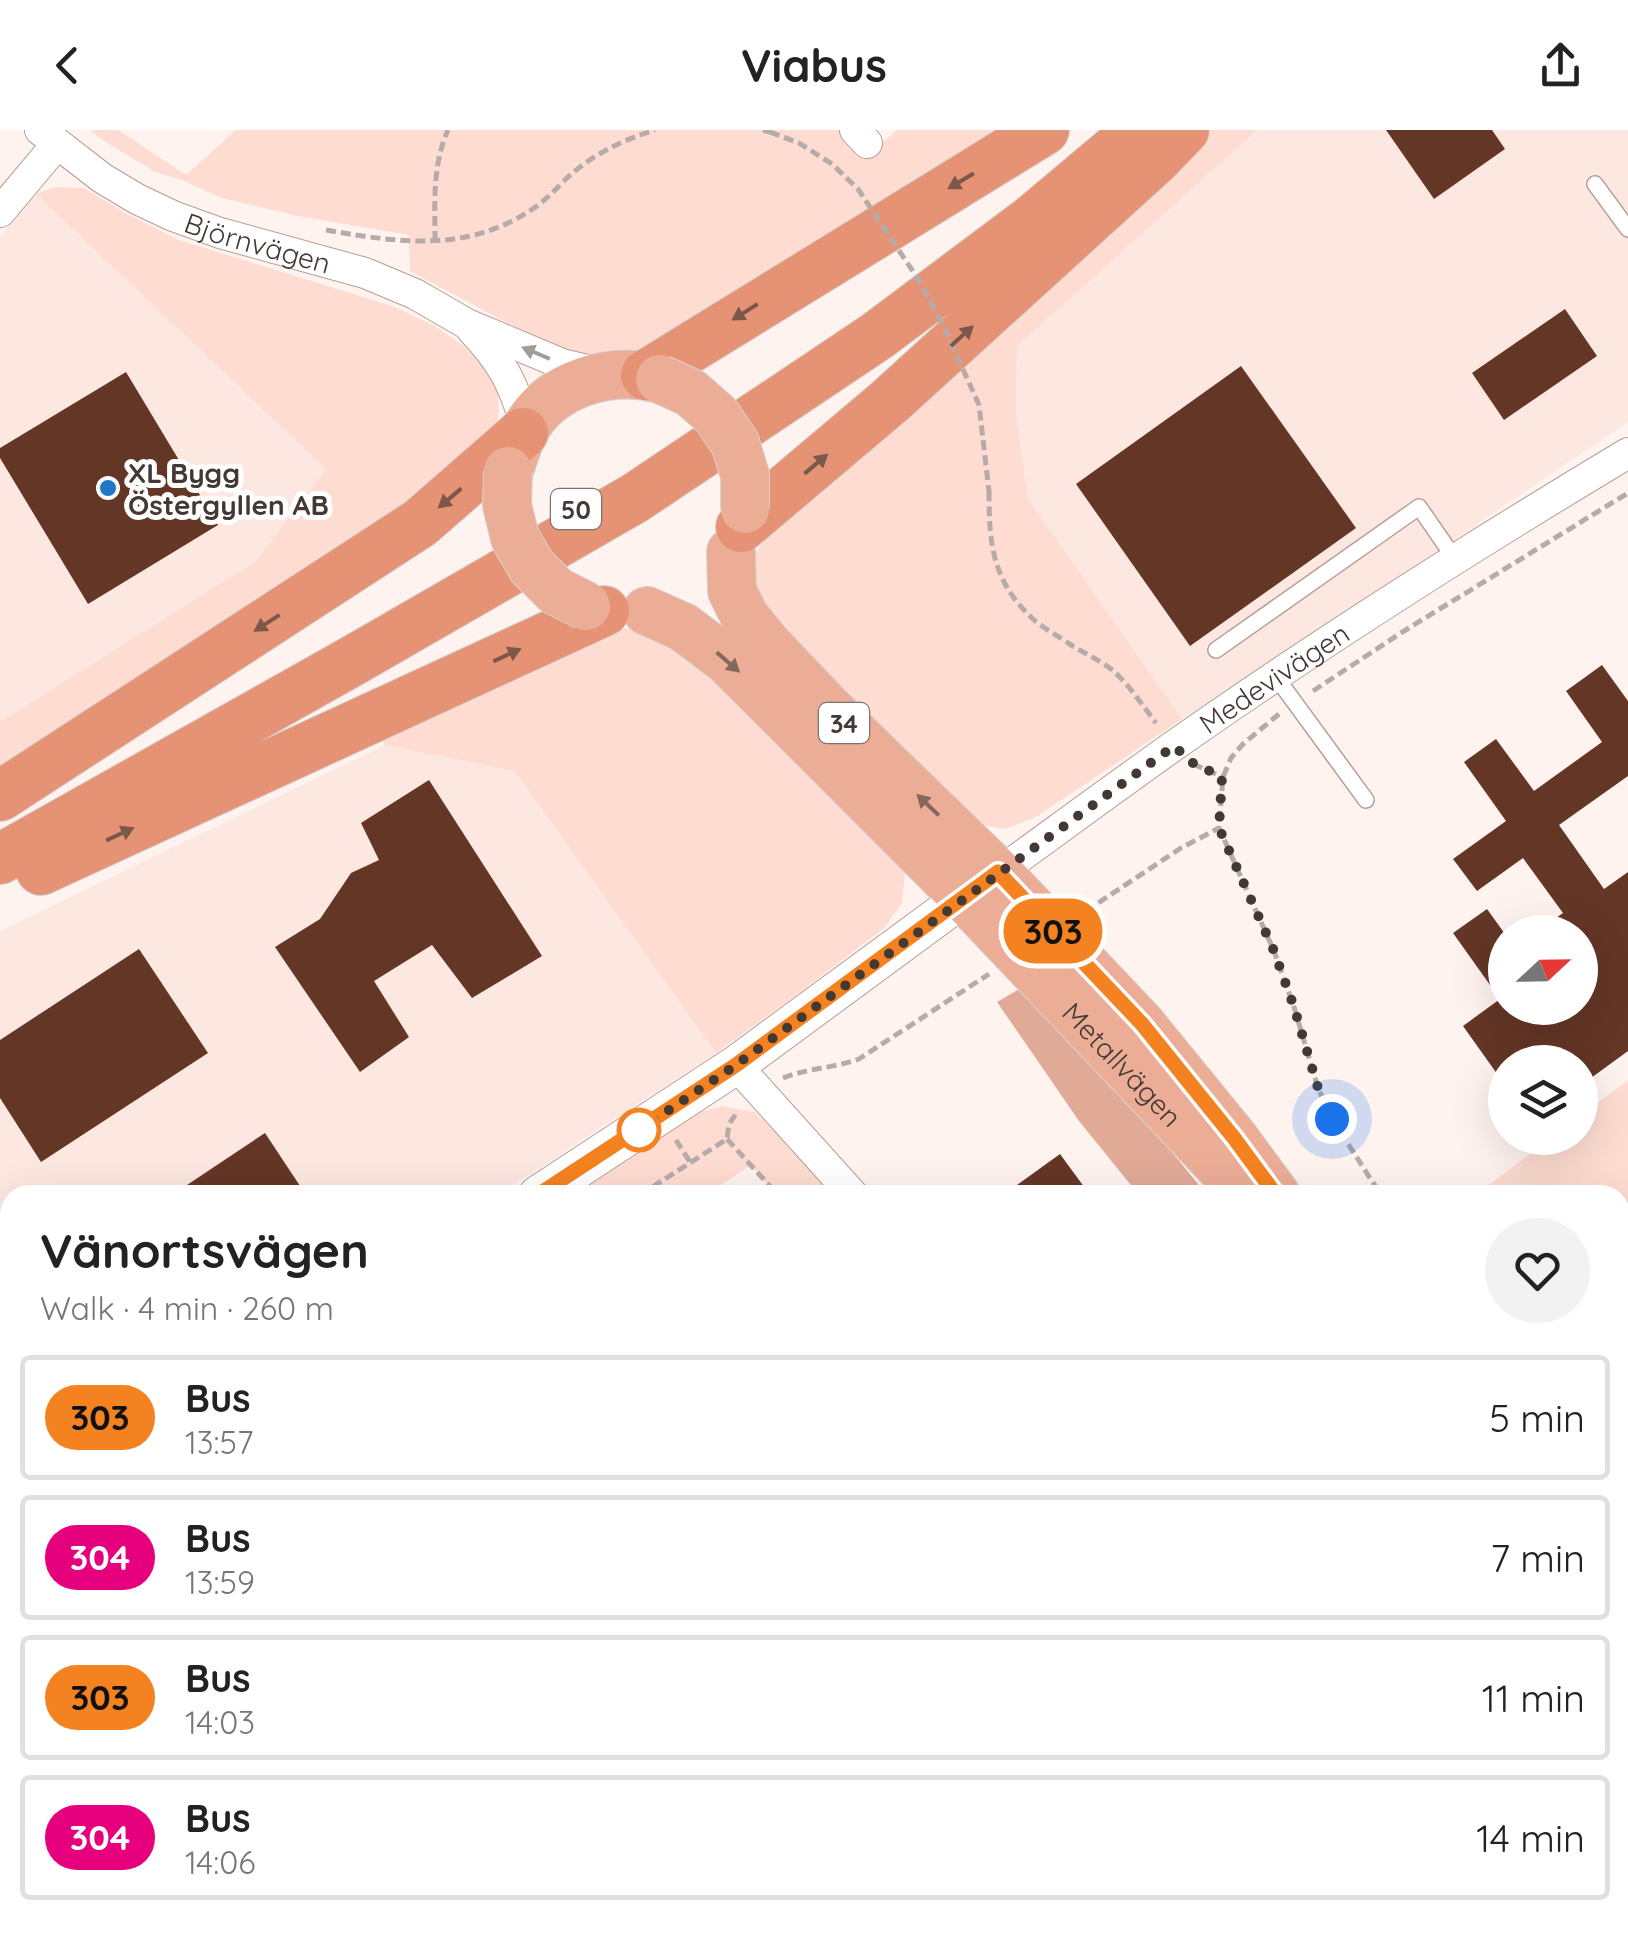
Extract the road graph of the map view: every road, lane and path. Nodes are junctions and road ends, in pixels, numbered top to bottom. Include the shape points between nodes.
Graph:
1 (448, 130) edge
2 (655, 130) edge
3 (1044, 130) edge
4 (1114, 130) edge
5 (1139, 130) edge
6 (1184, 130) edge
7 (766, 131) edge
8 (48, 137) edge
9 (1595, 184) dead end
10 (0, 212) edge
11 (316, 228) dead end
12 (1628, 229) edge
13 (436, 241) junction
14 (467, 324) junction
15 (638, 376) junction
16 (519, 444) junction
17 (1628, 453) edge
18 (1628, 493) edge
19 (739, 529) junction
20 (1455, 558) junction
21 (612, 609) junction
22 (1216, 650) dead end
23 (1276, 677) junction
24 (1294, 704) junction
25 (1174, 746) junction
26 (1222, 777) junction
27 (0, 796) edge
28 (1366, 800) dead end
29 (0, 828) edge
30 (1219, 828) junction
31 (0, 860) edge
32 (981, 885) junction
33 (0, 889) edge
34 (1080, 914) dead end
35 (992, 973) dead end
36 (748, 1079) junction
37 (672, 1134) dead end
38 (727, 1139) junction
39 (690, 1162) junction
40 (556, 1185) edge
41 (655, 1185) edge
42 (769, 1185) edge
43 (844, 1185) edge
44 (1239, 1185) edge
45 (1269, 1185) edge
46 (1375, 1185) edge

1 - 13 path via 437,159
2 - 13 path via 606,150 509,222 462,240
3 -> 15 highway
4 - 29 highway, 50 via 1022,206 624,481 341,647
5 - 31 highway, 50 via 876,336 634,498
19 -> 6 highway via 890,402
7 - 25 path, bridge via 800,143 858,189 945,329 978,405 992,552 1009,590 1028,615 1110,669
8 - 10 street, Björnvägen
8 - 14 street, Björnvägen via 102,178 173,216 365,273
9 - 12 lane
11 - 13 path
15 -> 14 street, Björnvägen via 562,364
14 - 16 street, Björnvägen via 490,348 518,398
15 - 16 main road via 584,381 561,393 542,408
15 - 19 main road, 34, bridge via 691,393 716,415 744,475
16 - 21 main road, 34, bridge via 507,505 515,538 556,591
16 -> 27 highway via 420,524
17 - 20 street, Medevivägen
18 - 24 path
19 - 21 main road via 716,573 696,591 673,604
32 -> 19 main road, Metallvägen / 34 via 745,617 732,591
20 - 22 lane via 1419,507
20 - 23 street, Medevivägen
21 -> 32 main road, Metallvägen / 34 via 683,627
33 -> 21 highway
23 - 24 lane
23 - 25 street, Medevivägen
24 - 26 path via 1243,744
24 - 28 lane
25 - 26 path
25 - 32 street, Medevivägen
26 - 30 path
30 - 34 path
30 - 46 path via 1274,951 1318,1088
32 - 36 street, Medevivägen
32 - 44 main road, Metallvägen / 34
32 - 45 main road, Metallvägen / 34 via 1142,1024
35 - 36 path via 859,1059 777,1081
36 - 38 path
36 - 40 street, Medevivägen
36 - 43 street
37 - 39 path
38 - 39 path
38 - 42 path
39 - 41 path

